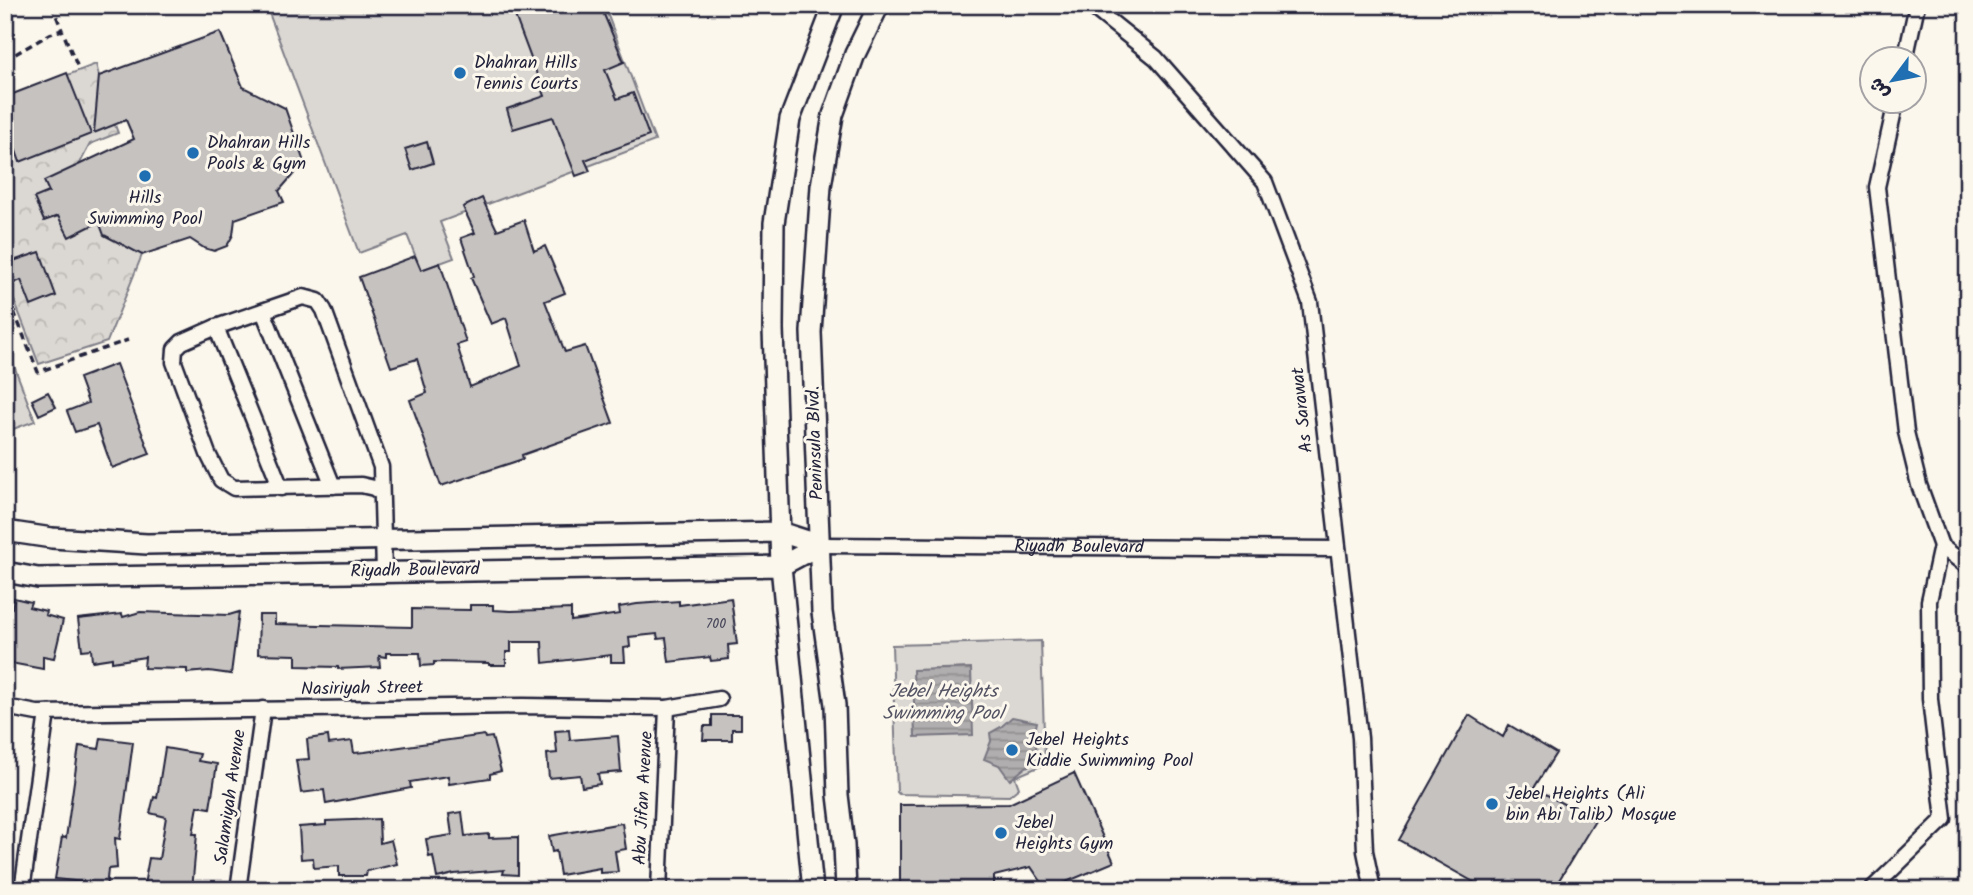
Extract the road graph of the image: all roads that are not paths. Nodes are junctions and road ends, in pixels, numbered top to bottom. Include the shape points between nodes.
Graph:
1 (834, 5) edge
2 (879, 5) edge
3 (1090, 5) edge
4 (1917, 5) edge
5 (1909, 46) edge
6 (1893, 116) edge
7 (263, 310) junction
8 (216, 327) junction
9 (333, 486) junction
10 (281, 488) junction
11 (381, 493) junction
12 (5, 531) edge
13 (780, 532) junction
14 (383, 540) junction
15 (820, 545) junction
16 (1941, 546) junction
17 (1338, 549) junction
18 (781, 566) junction
19 (1968, 567) edge
20 (5, 572) edge
21 (384, 572) junction
22 (719, 699) dead end
23 (5, 706) edge
24 (667, 708) junction
25 (263, 709) junction
26 (47, 713) junction
27 (22, 890) edge
28 (238, 890) edge
29 (659, 890) edge
30 (813, 890) edge
31 (846, 890) edge
32 (1373, 890) edge
33 (1871, 890) edge

1 - 13 main road via 790,119 774,223
2 - 15 main road, Peninsula Blvd. via 833,115 821,186 811,332
3 - 17 street, As Sarawat via 1156,58 1265,182 1310,302
4 - 5 street
6 - 16 street via 1877,187 1906,432
7 - 8 street
7 - 9 street
7 - 11 street via 303,297 318,301 324,310 381,467
8 - 10 street
8 - 10 street via 174,349 174,362 208,454 221,480 234,488
9 - 10 street
9 - 11 street via 361,485
11 - 14 street
12 - 14 main road, Riyadh Boulevard via 148,544
13 - 14 main road, Riyadh Boulevard
13 - 15 main road, Riyadh Boulevard
13 - 18 main road
14 - 21 street
15 - 17 street, Riyadh Boulevard
15 - 18 main road, Riyadh Boulevard
15 - 31 main road, Peninsula Blvd.
16 - 19 street
16 - 33 street via 1929,601 1930,699 1944,819
17 - 32 street, As Sarawat via 1360,738 1365,851
18 - 21 main road, Riyadh Boulevard
18 - 30 main road
20 - 21 main road, Riyadh Boulevard via 38,578
22 - 24 street, Nasiriyah Street
23 - 26 street, Nasiriyah Street
24 - 25 street, Nasiriyah Street
24 - 29 street, Abu Jifan Avenue
25 - 26 street, Nasiriyah Street
25 - 28 street, Salamiyah Avenue
26 - 27 street

